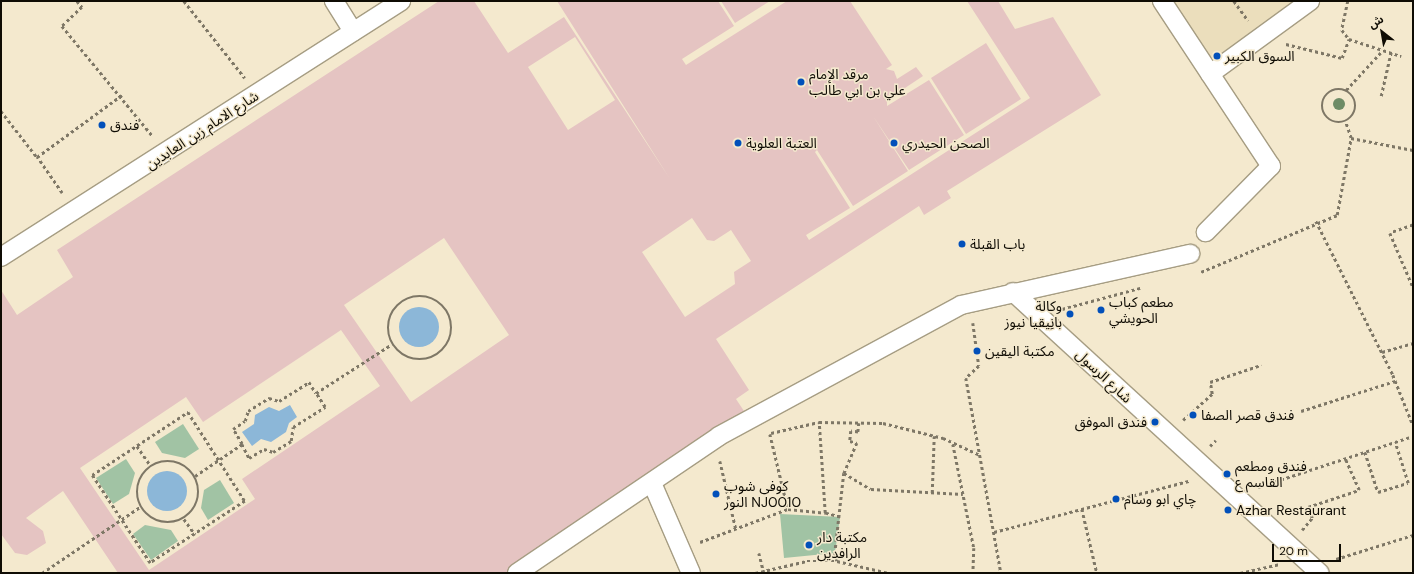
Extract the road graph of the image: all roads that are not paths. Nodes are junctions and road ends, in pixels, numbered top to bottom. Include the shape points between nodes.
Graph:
1 (334, 1) edge
2 (401, 1) edge
3 (1162, 1) edge
4 (1310, 1) edge
5 (352, 32) junction
6 (1210, 74) junction
7 (1206, 232) dead end
8 (1190, 254) dead end
9 (1, 257) edge
10 (1013, 292) junction
11 (652, 483) junction
12 (1312, 566) edge
13 (517, 573) edge
14 (691, 573) edge

1 - 5 street
2 - 5 street, شارع الامام زين العابدين
3 - 6 street
4 - 6 street
5 - 9 street, شارع الامام زين العابدين
6 - 7 street via 1271,166
8 - 10 street
10 - 11 street via 969,302 759,413
10 - 12 street, شارع الرسول
11 - 13 street
11 - 14 street

